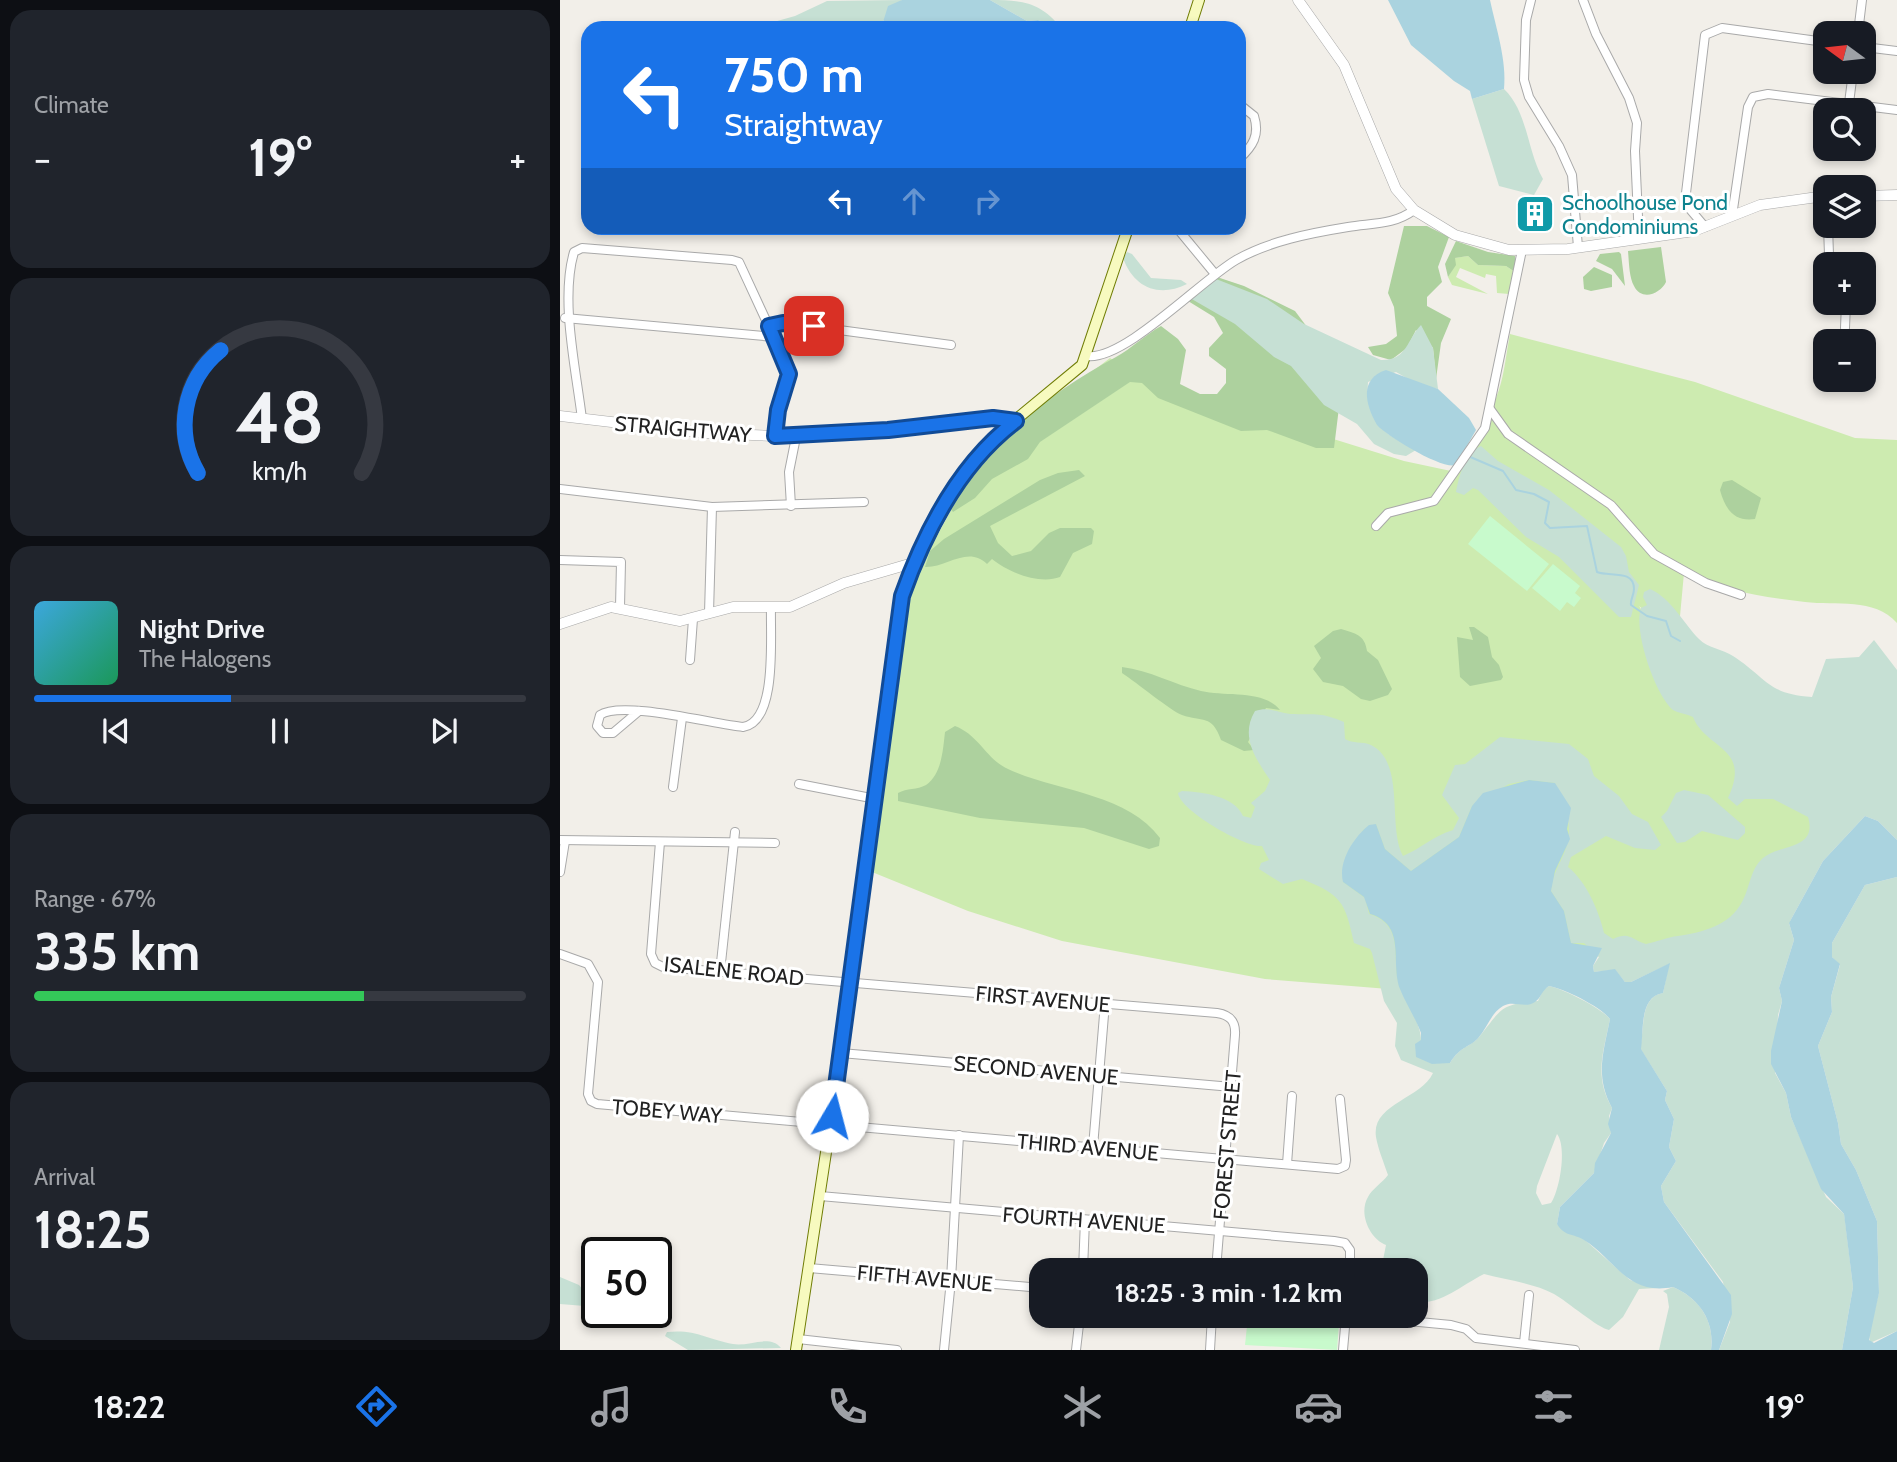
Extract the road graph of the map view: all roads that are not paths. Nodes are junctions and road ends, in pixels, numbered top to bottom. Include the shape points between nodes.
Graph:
1 (1199, 0) edge
2 (1298, 0) edge
3 (1531, 0) edge
4 (1583, 0) edge
5 (1862, 0) edge
6 (1192, 21) edge
7 (1859, 21) edge
8 (1813, 40) edge
9 (1876, 48) edge
10 (1897, 51) edge
11 (1813, 99) edge
12 (1876, 107) edge
13 (1246, 110) edge
14 (1897, 110) edge
15 (1246, 149) edge
16 (1876, 195) edge
17 (1897, 195) edge
18 (1813, 197) edge
19 (1414, 210) junction
20 (1732, 216) junction
21 (1705, 227) junction
22 (1126, 235) edge
23 (1190, 235) edge
24 (1639, 239) junction
25 (1578, 247) junction
26 (1522, 250) junction
27 (1215, 274) junction
28 (1846, 315) edge
29 (565, 318) junction
30 (769, 326) junction
31 (1845, 328) dead end
32 (774, 337) junction
33 (951, 345) dead end
34 (1087, 356) junction
35 (1490, 409) junction
36 (560, 416) edge
37 (582, 419) junction
38 (1016, 421) junction
39 (1500, 424) junction
40 (1485, 428) junction
41 (775, 436) junction
42 (796, 437) junction
43 (560, 489) edge
44 (864, 502) dead end
45 (791, 506) junction
46 (712, 508) junction
47 (1376, 526) dead end
48 (560, 560) edge
49 (916, 562) junction
50 (1741, 595) dead end
51 (620, 607) junction
52 (771, 607) junction
53 (709, 613) junction
54 (693, 619) junction
55 (560, 624) edge
56 (690, 660) dead end
57 (639, 711) junction
58 (682, 718) junction
59 (799, 784) dead end
60 (673, 787) dead end
61 (876, 799) junction
62 (735, 832) dead end
63 (563, 841) edge
64 (660, 842) junction
65 (775, 843) dead end
66 (734, 844) junction
67 (560, 872) edge
68 (560, 954) edge
69 (719, 972) junction
70 (852, 981) junction
71 (1105, 1003) junction
72 (1232, 1020) joint
73 (841, 1053) junction
74 (1099, 1076) junction
75 (1232, 1087) junction
76 (1292, 1096) dead end
77 (1340, 1100) dead end
78 (831, 1125) junction
79 (960, 1135) junction
80 (1093, 1147) junction
81 (1226, 1159) junction
82 (1287, 1164) junction
83 (820, 1196) junction
84 (955, 1209) junction
85 (1085, 1220) junction
86 (1220, 1231) junction
87 (1083, 1258) edge
88 (1217, 1258) edge
89 (1351, 1258) edge
90 (809, 1268) junction
91 (951, 1280) junction
92 (1029, 1288) edge
93 (1529, 1295) dead end
94 (1428, 1323) edge
95 (1079, 1328) edge
96 (1211, 1328) edge
97 (1345, 1328) edge
98 (1476, 1338) junction
99 (1524, 1343) junction
100 (797, 1345) edge
101 (897, 1350) edge
102 (944, 1350) edge
103 (1076, 1350) edge
104 (1210, 1350) edge
105 (1343, 1350) edge
106 (1476, 1350) edge
107 (1576, 1350) edge

1 - 6 main road
2 - 19 street via 1344,65 1392,182
3 - 25 street via 1524,80 1528,97 1572,175
4 - 24 street via 1634,111
5 - 7 street
8 - 21 street via 1722,28 1703,40 1686,193 1689,208
9 - 10 street
11 - 20 street via 1753,97
12 - 14 street
13 - 15 street via 1254,116 1257,134
16 - 17 street
18 - 20 street via 1784,199
19 - 26 street via 1465,239
19 - 27 street via 1395,221 1271,245
20 - 21 street
21 - 24 street
22 - 34 main road
23 - 27 street
24 - 25 street
25 - 26 street
26 - 35 street
27 - 34 street via 1124,345 1105,356
28 - 31 street
29 - 30 street via 570,266 577,250 739,262
29 - 32 street
29 - 37 street
30 - 32 street
30 - 33 street via 787,323
32 - 41 street via 789,374
34 - 38 main road via 1073,376
35 - 39 street
35 - 40 street
36 - 37 street, STRAIGHTWAY
37 - 41 street, STRAIGHTWAY
38 - 42 street, STRAIGHTWAY via 983,419
38 - 49 main road via 990,441 964,471
39 - 40 street
39 - 50 street via 1611,505 1654,554 1706,583
40 - 47 street via 1434,501 1388,513
41 - 42 street, STRAIGHTWAY
42 - 45 street via 789,471
43 - 46 street
44 - 45 street
45 - 46 street
46 - 53 street
48 - 51 street via 621,562
49 - 52 street via 844,583 802,604
49 - 61 main road via 902,596
51 - 54 street via 675,621
51 - 55 street via 593,611
52 - 53 street via 733,607
52 - 58 street via 768,692 759,719 743,727
53 - 54 street
54 - 56 street
57 - 57 street via 607,711 598,717 597,726 603,733 613,733
57 - 58 street
58 - 60 street
59 - 61 street
61 - 70 main road
62 - 66 street
63 - 64 street
63 - 67 street
64 - 66 street
64 - 69 street, ISALENE ROAD via 652,960 663,967
65 - 66 street
66 - 69 street
68 - 78 street, TOBEY WAY via 588,964 598,982 588,1092 592,1102
69 - 70 street, ISALENE ROAD
70 - 71 street, FIRST AVENUE
70 - 73 main road
71 - 72 street, FIRST AVENUE via 1217,1013
71 - 74 street
72 - 75 street, FOREST STREET via 1236,1030
73 - 74 street, SECOND AVENUE
73 - 78 main road
74 - 75 street, SECOND AVENUE
74 - 80 street
75 - 81 street, FOREST STREET
76 - 82 street
77 - 82 street, THIRD AVENUE via 1345,1166
78 - 79 street, THIRD AVENUE
78 - 83 main road
79 - 80 street, THIRD AVENUE
79 - 84 street
80 - 81 street, THIRD AVENUE
81 - 82 street, THIRD AVENUE
81 - 86 street, FOREST STREET
83 - 84 street, FOURTH AVENUE
83 - 90 main road
84 - 85 street, FOURTH AVENUE
84 - 91 street
85 - 86 street, FOURTH AVENUE
85 - 87 street
86 - 88 street, FOREST STREET
86 - 89 street, FOURTH AVENUE via 1334,1241 1347,1246
90 - 91 street, FIFTH AVENUE
90 - 100 main road
91 - 92 street, FIFTH AVENUE
91 - 102 street
93 - 99 street
94 - 98 street via 1466,1329
95 - 103 street
96 - 104 street
97 - 105 street
98 - 99 street
98 - 106 street
99 - 107 street
100 - 101 street

